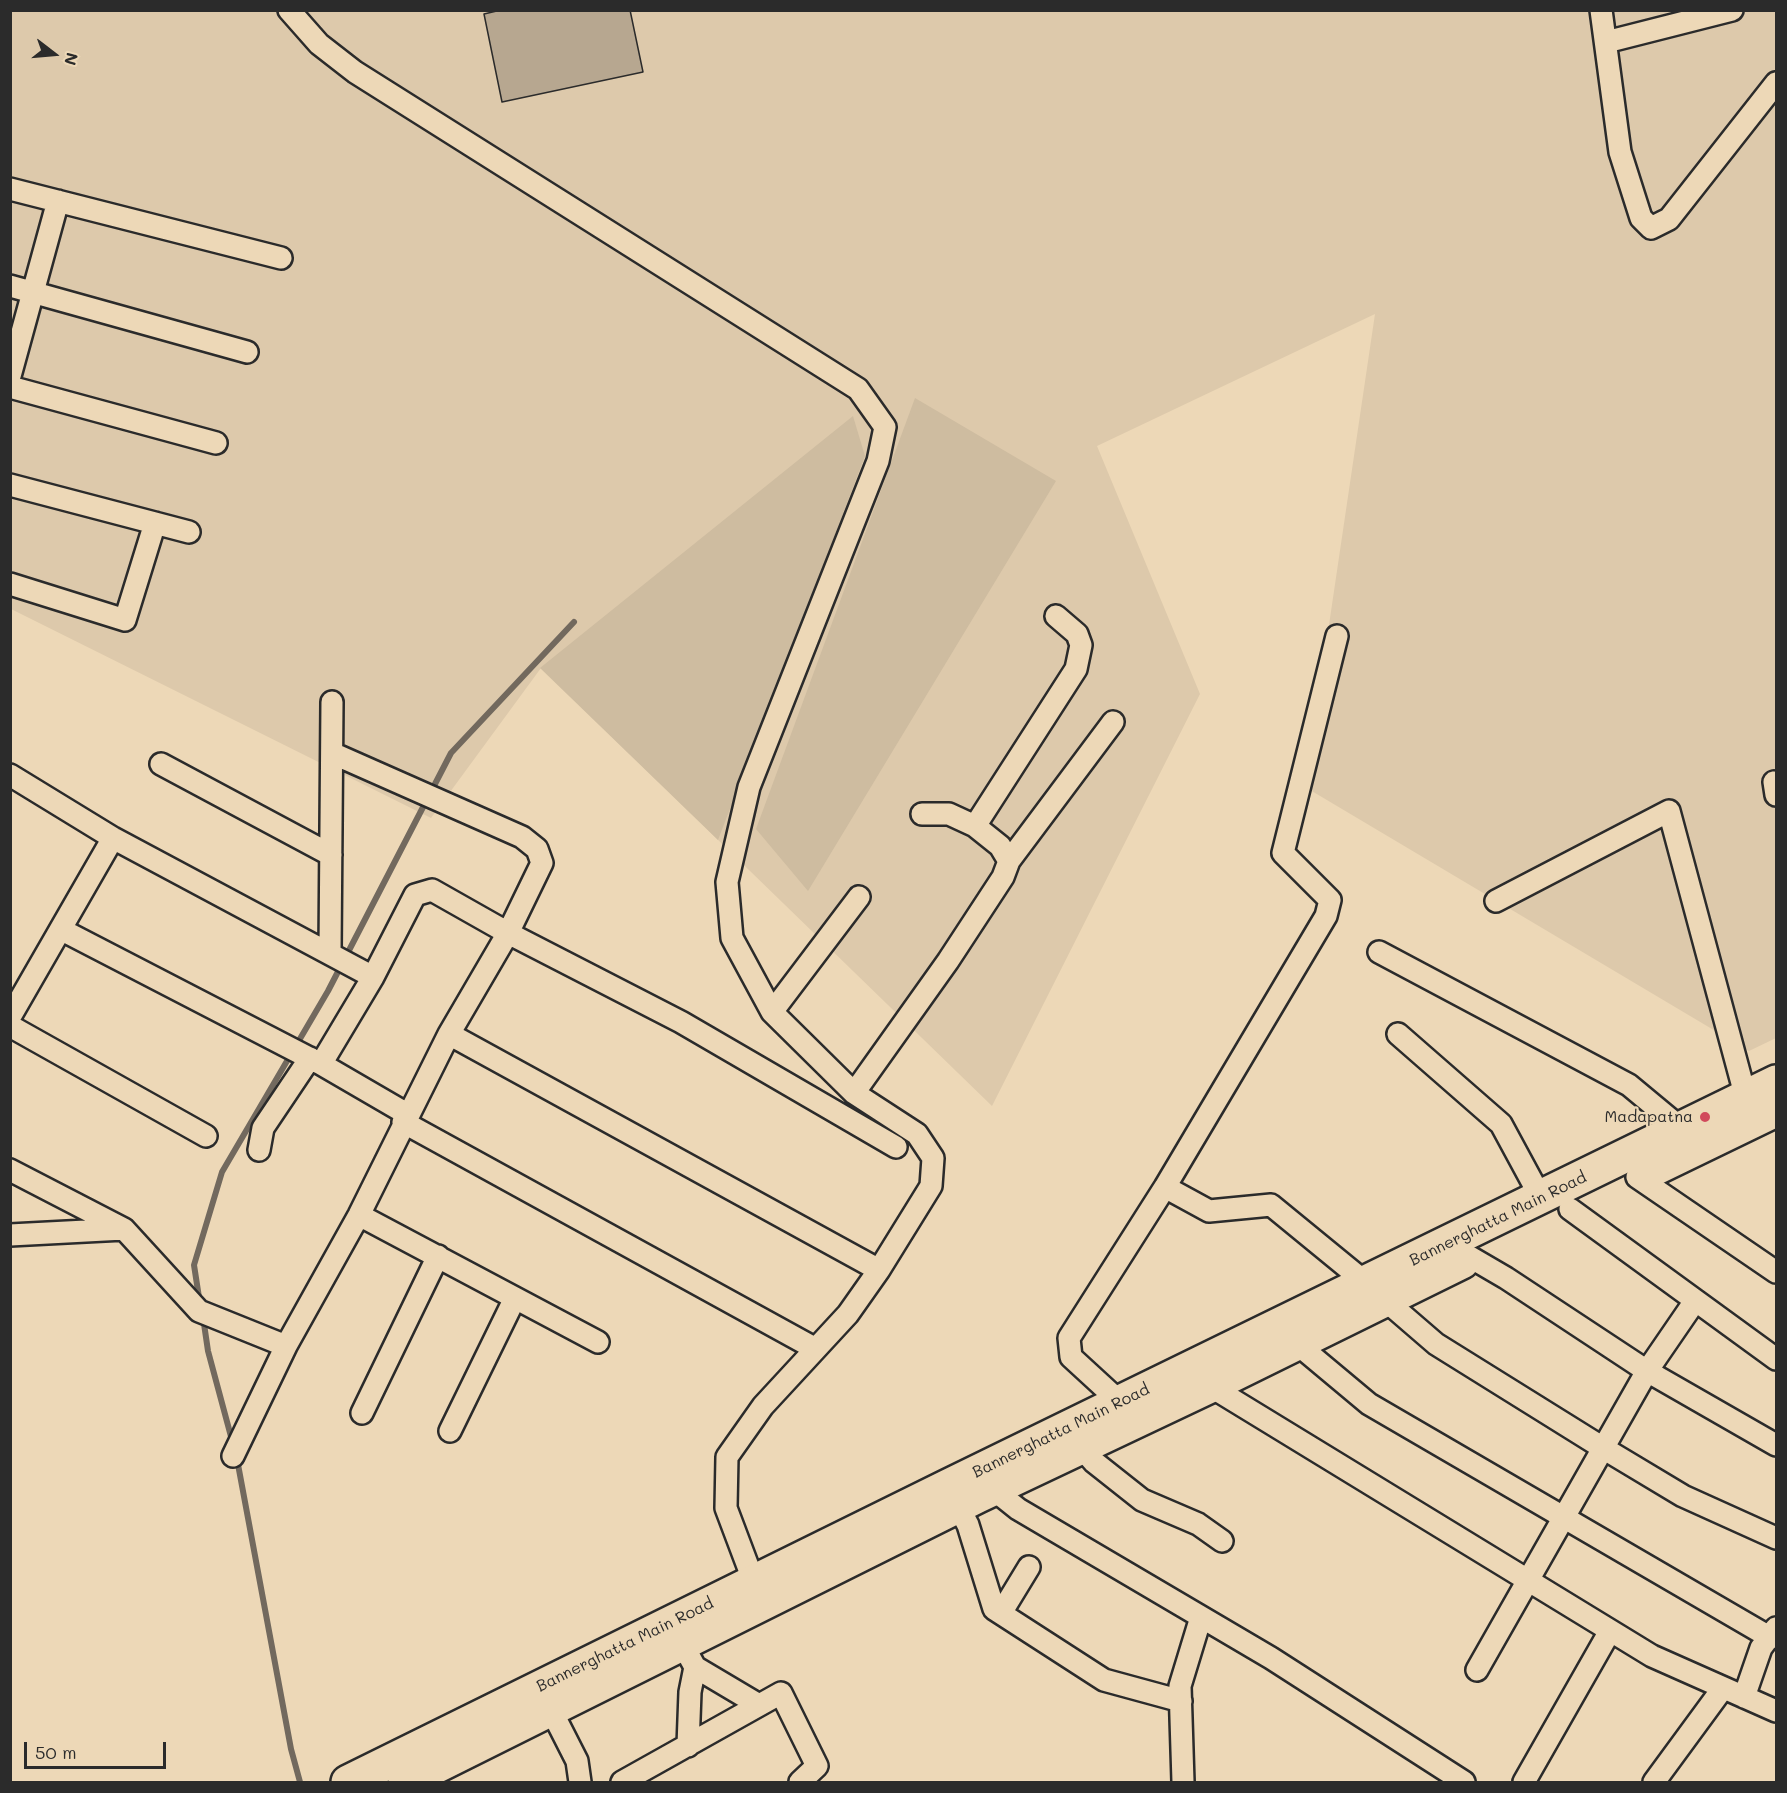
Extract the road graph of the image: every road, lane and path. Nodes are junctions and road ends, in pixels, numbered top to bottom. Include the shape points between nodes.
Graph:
1 (289, 10) edge
2 (1601, 10) edge
3 (1732, 10) edge
4 (1606, 42) junction
5 (1776, 83) edge
6 (10, 189) edge
7 (58, 201) junction
8 (281, 258) dead end
9 (10, 286) edge
10 (33, 293) junction
11 (247, 352) dead end
12 (10, 376) edge
13 (10, 387) edge
14 (216, 443) dead end
15 (10, 485) edge
16 (155, 523) junction
17 (189, 532) dead end
18 (10, 584) edge
19 (1056, 616) dead end
20 (1337, 636) dead end
21 (332, 702) dead end
22 (1113, 722) dead end
23 (332, 753) junction
24 (161, 764) dead end
25 (10, 775) edge
26 (922, 814) dead end
27 (975, 826) junction
28 (113, 838) junction
29 (331, 855) junction
30 (1009, 861) junction
31 (859, 897) dead end
32 (1496, 901) dead end
33 (62, 930) junction
34 (508, 933) junction
35 (330, 952) junction
36 (1379, 952) dead end
37 (373, 976) junction
38 (772, 1012) junction
39 (10, 1017) edge
40 (10, 1026) edge
41 (449, 1034) junction
42 (1398, 1034) dead end
43 (315, 1061) junction
44 (1776, 1082) edge
45 (854, 1093) junction
46 (1766, 1112) edge
47 (405, 1118) junction
48 (1682, 1129) junction
49 (206, 1136) dead end
50 (896, 1147) dead end
51 (259, 1150) dead end
52 (10, 1170) edge
53 (1637, 1177) junction
54 (1165, 1187) junction
55 (1555, 1204) junction
56 (358, 1215) junction
57 (124, 1229) junction
58 (10, 1235) edge
59 (438, 1256) junction
60 (1470, 1257) junction
61 (879, 1270) junction
62 (1776, 1272) edge
63 (1375, 1291) junction
64 (515, 1298) junction
65 (1695, 1301) junction
66 (598, 1342) dead end
67 (1296, 1343) junction
68 (286, 1346) junction
69 (814, 1348) junction
70 (1776, 1359) edge
71 (1647, 1371) junction
72 (1210, 1386) junction
73 (1120, 1402) junction
74 (362, 1413) dead end
75 (450, 1431) dead end
76 (1776, 1445) edge
77 (1082, 1447) junction
78 (1603, 1448) junction
79 (233, 1456) dead end
80 (989, 1479) junction
81 (958, 1506) junction
82 (1564, 1517) junction
83 (1776, 1538) edge
84 (1222, 1541) dead end
85 (1029, 1567) dead end
86 (1529, 1579) junction
87 (758, 1593) junction
88 (1001, 1613) junction
89 (1201, 1617) junction
90 (1610, 1631) junction
91 (1774, 1633) edge
92 (689, 1656) junction
93 (1477, 1670) dead end
94 (1723, 1688) junction
95 (1744, 1697) junction
96 (545, 1698) junction
97 (1181, 1701) junction
98 (759, 1705) junction
99 (1776, 1711) edge
100 (688, 1746) junction
101 (348, 1782) edge
102 (405, 1782) edge
103 (580, 1782) edge
104 (622, 1782) edge
105 (800, 1782) edge
106 (1183, 1782) edge
107 (1464, 1782) edge
108 (1524, 1782) edge
109 (1654, 1782) edge

1 - 38 street via 319,44 355,72 858,389 885,427 878,461 748,787 727,882 732,938
2 - 4 street
3 - 4 street
4 - 5 street via 1620,152 1641,218 1651,228 1669,219
6 - 7 street
7 - 8 street
7 - 10 street
9 - 10 street
10 - 11 street
10 - 12 street
13 - 14 street
15 - 16 street
16 - 17 street
16 - 18 street via 124,620
19 - 27 street via 1077,634 1080,645 1076,669
20 - 54 street via 1283,853 1330,900 1326,916
21 - 23 street
22 - 30 street
23 - 29 street
23 - 34 street via 522,837 537,849 542,862
24 - 29 street
25 - 28 street
26 - 27 street via 949,814
27 - 30 street via 1000,846
28 - 33 street
28 - 35 street
29 - 35 street
30 - 45 street via 1003,877 948,961
31 - 38 street
32 - 46 street via 1669,811
33 - 39 street
33 - 43 street
34 - 37 street via 432,890 415,895
34 - 41 street
34 - 50 street via 681,1022
35 - 37 street
36 - 48 street via 1629,1085
37 - 43 street
38 - 45 street
40 - 49 street
41 - 47 street
41 - 61 street
42 - 55 street via 1501,1124
43 - 47 street
43 - 51 street via 264,1128
44 - 46 main road, Bannerghatta Main Road
45 - 61 street via 917,1134 933,1158 931,1186
46 - 48 main road, Bannerghatta Main Road
46 - 53 main road
47 - 56 street
47 - 69 street
48 - 55 main road, Bannerghatta Main Road
52 - 57 street
53 - 55 main road
53 - 62 street
54 - 63 street via 1209,1210 1271,1205
54 - 73 street via 1069,1338 1071,1357
55 - 60 main road
55 - 63 main road, Bannerghatta Main Road
55 - 65 street
56 - 59 street
56 - 68 street
57 - 58 street
57 - 68 street via 199,1311
59 - 64 street
59 - 74 street
60 - 63 main road
60 - 71 street
61 - 69 street via 848,1314
63 - 67 main road
63 - 73 main road, Bannerghatta Main Road
63 - 78 street via 1436,1344
64 - 66 street
64 - 75 street
65 - 70 street
65 - 71 street
67 - 72 main road
67 - 82 street via 1369,1404
68 - 79 street
69 - 87 street via 762,1406 728,1457 726,1508
71 - 76 street
71 - 78 street
72 - 77 main road
72 - 86 street
73 - 80 main road, Bannerghatta Main Road
77 - 80 main road
77 - 84 street via 1094,1462 1142,1500 1198,1524
78 - 82 street
78 - 83 street via 1683,1496
80 - 81 main road
80 - 87 main road, Bannerghatta Main Road
80 - 89 street via 1018,1509
81 - 87 main road
81 - 88 street via 968,1525 994,1609
82 - 86 street
82 - 91 street
85 - 88 street
86 - 90 street
86 - 93 street
87 - 92 main road
87 - 96 main road, Bannerghatta Main Road
88 - 97 street via 1104,1680
89 - 97 street via 1180,1686
89 - 107 street
90 - 94 street via 1667,1664
90 - 108 street
91 - 95 street via 1761,1648
92 - 96 main road
92 - 98 street
92 - 100 street
94 - 95 street
94 - 109 street
95 - 99 street
96 - 101 main road, Bannerghatta Main Road
96 - 102 main road
96 - 103 street via 578,1761
97 - 106 street
98 - 100 street
98 - 105 street via 781,1693 817,1766
100 - 104 street

